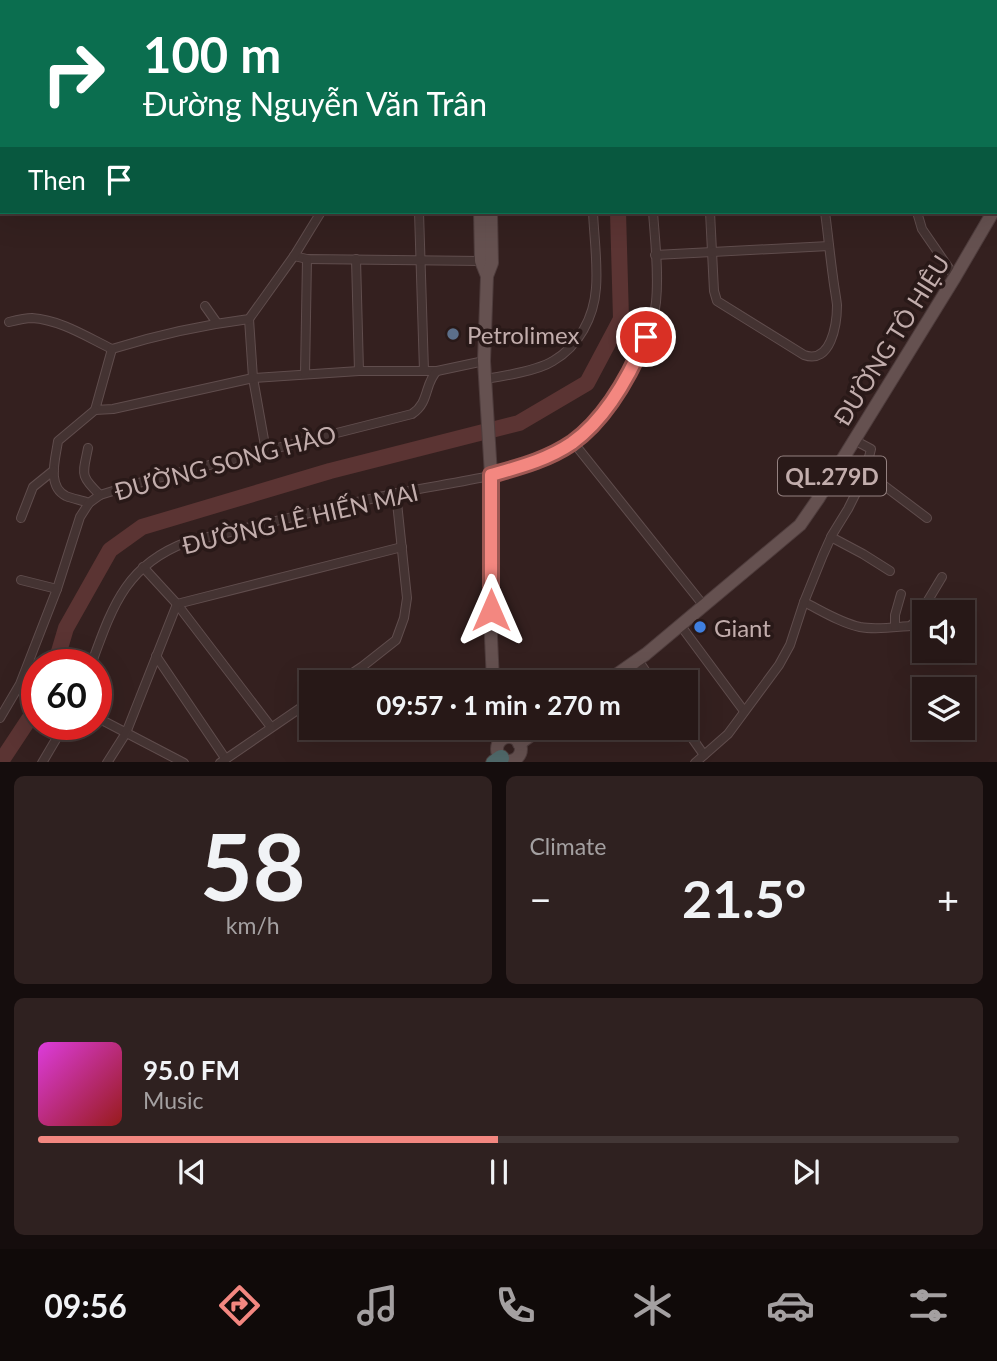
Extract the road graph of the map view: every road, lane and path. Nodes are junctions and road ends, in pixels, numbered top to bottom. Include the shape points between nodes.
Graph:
1 (320, 214) edge
2 (419, 214) edge
3 (480, 214) edge
4 (491, 214) edge
5 (593, 214) edge
6 (653, 214) edge
7 (710, 214) edge
8 (825, 214) edge
9 (917, 214) edge
10 (992, 214) edge
11 (829, 246) junction
12 (712, 252) junction
13 (656, 255) junction
14 (294, 256) junction
15 (307, 259) junction
16 (421, 259) junction
17 (356, 260) junction
18 (481, 261) junction
19 (487, 276) junction
20 (955, 277) junction
21 (205, 306) dead end
22 (249, 319) junction
23 (9, 322) dead end
24 (217, 323) junction
25 (112, 349) junction
26 (484, 360) junction
27 (424, 370) junction
28 (359, 371) junction
29 (437, 371) junction
30 (305, 374) junction
31 (253, 377) junction
32 (485, 379) junction
33 (95, 410) junction
34 (854, 440) junction
35 (573, 442) junction
36 (88, 447) dead end
37 (266, 451) junction
38 (54, 470) junction
39 (490, 470) junction
40 (866, 472) junction
41 (396, 494) junction
42 (100, 495) junction
43 (89, 503) junction
44 (21, 518) dead end
45 (926, 518) dead end
46 (831, 537) junction
47 (402, 547) junction
48 (143, 567) junction
49 (890, 571) dead end
50 (942, 577) dead end
51 (21, 580) dead end
52 (57, 589) junction
53 (901, 594) dead end
54 (804, 602) junction
55 (177, 604) junction
56 (704, 606) junction
57 (681, 626) junction
58 (895, 627) junction
59 (97, 649) edge
60 (156, 656) junction
61 (638, 660) junction
62 (357, 670) edge
63 (492, 670) edge
64 (623, 670) edge
65 (645, 670) edge
66 (299, 709) edge
67 (744, 711) junction
68 (0, 718) edge
69 (112, 726) edge
70 (271, 727) junction
71 (126, 733) junction
72 (55, 740) edge
73 (500, 740) edge
74 (514, 740) edge
75 (524, 740) edge
76 (693, 740) edge
77 (519, 744) junction
78 (704, 755) junction
79 (223, 760) edge
80 (505, 761) edge
81 (42, 762) edge
82 (107, 762) edge
83 (184, 762) edge
84 (695, 762) edge

1 - 14 street
2 - 16 street
3 - 18 main road
4 - 19 main road via 492,263
5 - 32 street via 596,287 588,324 552,362
6 - 13 street, ĐƯỜNG LÊ HIẾN MAI
7 - 12 street
8 - 11 street
9 - 20 street
10 - 20 main road, ĐƯỜNG TÔ HIỆU / QL.279D
11 - 12 street
11 - 12 street via 835,324 828,348 811,357 717,301
12 - 13 street
13 - 35 street, ĐƯỜNG LÊ HIẾN MAI via 656,304 638,356 602,413
14 - 15 street
14 - 22 street
15 - 17 street
15 - 30 street
16 - 17 street
16 - 18 street
16 - 27 street
17 - 28 street
18 - 19 main road
19 - 26 main road
20 - 34 main road, ĐƯỜNG TÔ HIỆU / QL.279D
21 - 24 street
22 - 24 street
22 - 31 street
23 - 25 street via 45,320
24 - 25 street
25 - 33 street
26 - 29 street
26 - 32 main road
27 - 28 street
27 - 29 street
28 - 30 street
29 - 37 street, ĐƯỜNG SONG HÀO via 422,405 412,414
30 - 31 street
31 - 33 street
31 - 37 street
32 - 39 main road
33 - 38 street via 58,441
34 - 40 street via 870,449
34 - 56 main road, ĐƯỜNG TÔ HIỆU / QL.279D via 800,525
35 - 39 street, ĐƯỜNG LÊ HIẾN MAI via 541,460
35 - 56 street
36 - 42 street via 84,477
37 - 42 street, ĐƯỜNG SONG HÀO
38 - 43 street via 61,492
38 - 44 street via 33,487
39 - 41 street, ĐƯỜNG LÊ HIẾN MAI
39 - 63 main road
40 - 45 street
40 - 46 street
41 - 47 street
41 - 48 street, ĐƯỜNG LÊ HIẾN MAI via 187,542
42 - 43 street, ĐƯỜNG SONG HÀO
43 - 52 street, ĐƯỜNG SONG HÀO via 80,517
46 - 49 street
46 - 54 street
47 - 55 street
47 - 62 street via 407,598 396,640
48 - 55 street
48 - 59 street, ĐƯỜNG LÊ HIẾN MAI via 110,614
50 - 58 street via 913,625
51 - 52 street
52 - 68 street, ĐƯỜNG SONG HÀO via 20,684
53 - 58 street
54 - 58 street via 859,627
54 - 67 street via 779,665
55 - 60 street
55 - 70 street
56 - 57 main road, ĐƯỜNG TÔ HIỆU / QL.279D
57 - 61 main road, ĐƯỜNG TÔ HIỆU / QL.279D
57 - 67 street
60 - 71 street
60 - 79 street
61 - 64 main road, ĐƯỜNG TÔ HIỆU / QL.279D
61 - 65 street
66 - 70 street
67 - 78 street via 728,734
69 - 71 street
70 - 79 street
71 - 82 street
71 - 83 street
72 - 81 street
73 - 80 main road via 497,751
74 - 77 main road
75 - 77 main road
76 - 78 street
77 - 80 main road via 519,754
78 - 84 street

